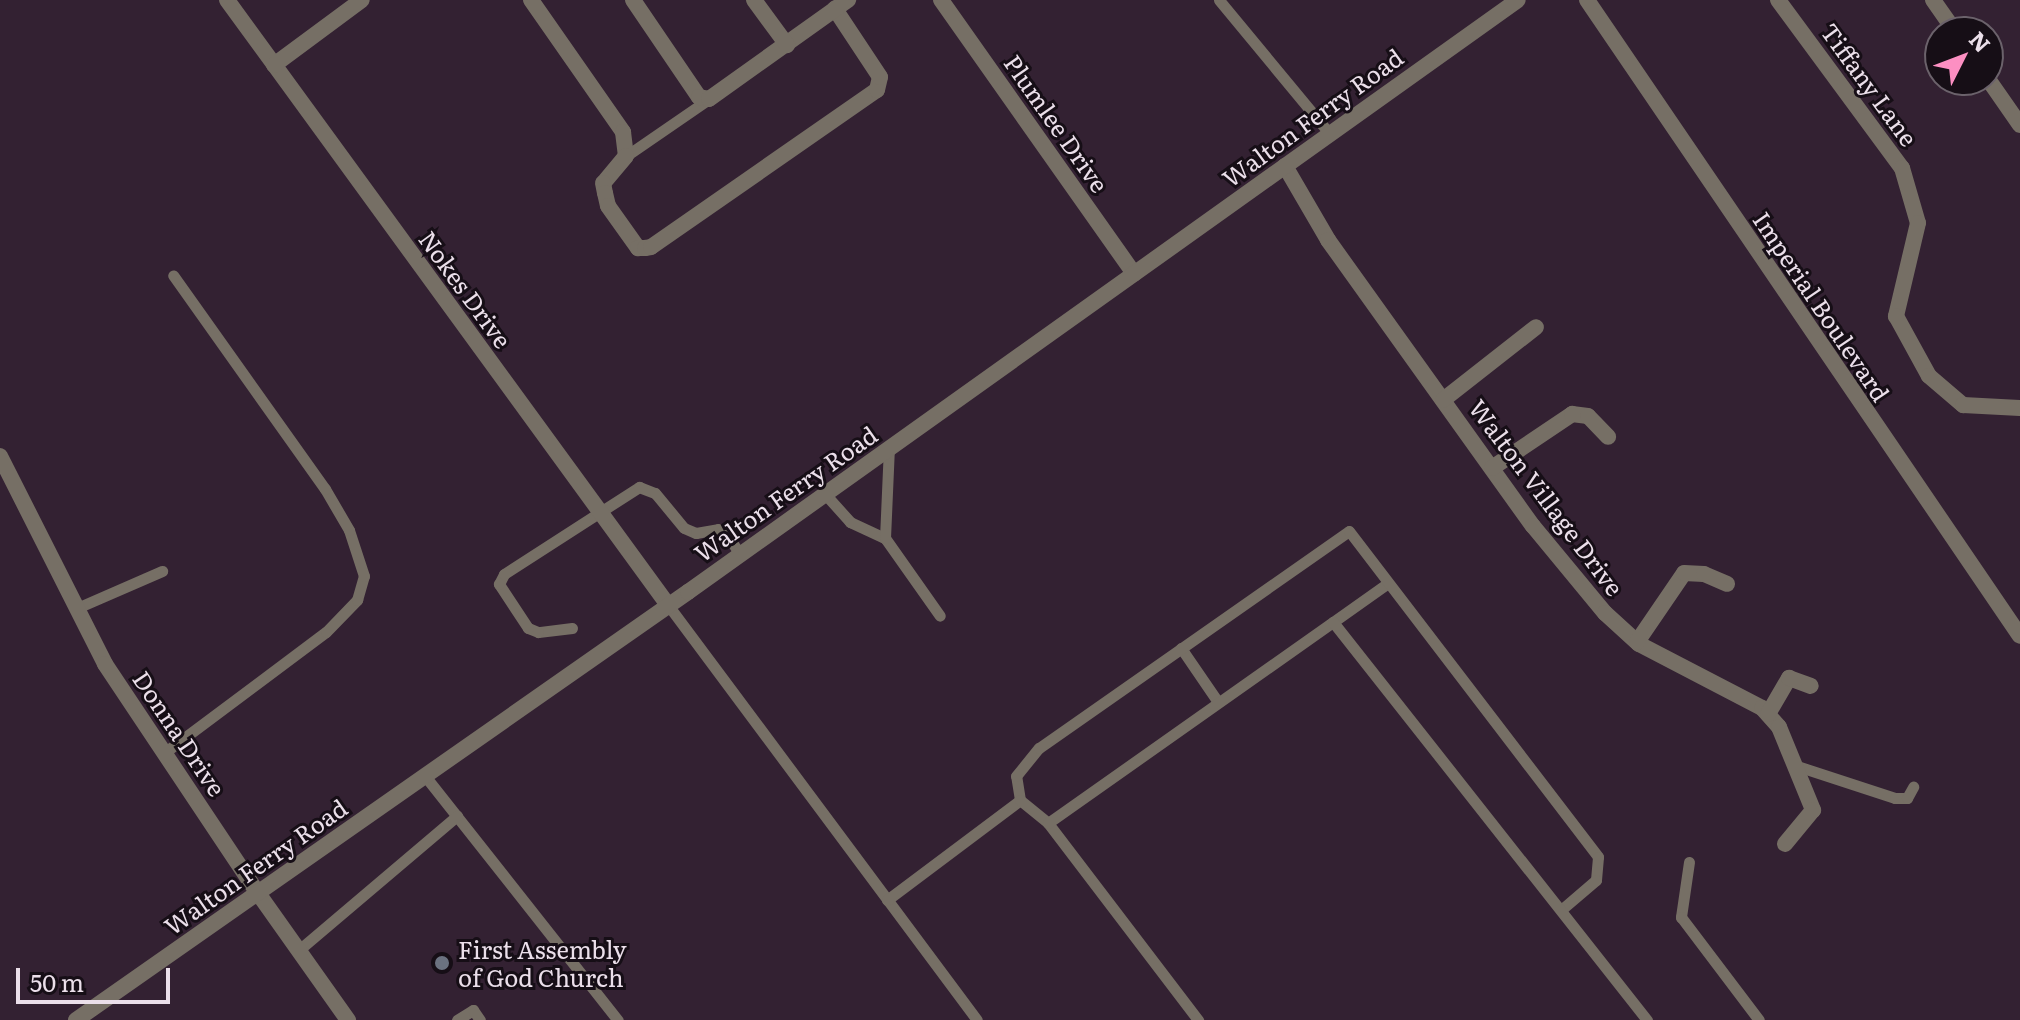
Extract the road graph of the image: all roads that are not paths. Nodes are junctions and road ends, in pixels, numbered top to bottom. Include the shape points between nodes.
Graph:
1 (227, 0) edge
2 (362, 0) edge
3 (531, 0) edge
4 (633, 0) edge
5 (754, 0) edge
6 (941, 0) edge
7 (1219, 0) edge
8 (1518, 0) edge
9 (1587, 0) edge
10 (1778, 0) edge
11 (842, 5) edge
12 (787, 45) junction
13 (274, 65) junction
14 (2000, 96) edge
15 (709, 99) junction
16 (2020, 125) edge
17 (1330, 134) junction
18 (626, 156) junction
19 (1285, 166) junction
20 (1134, 274) junction
21 (173, 275) dead end
22 (1536, 327) dead end
23 (1443, 400) junction
24 (2020, 408) edge
25 (1608, 437) dead end
26 (889, 448) junction
27 (0, 456) edge
28 (1492, 468) junction
29 (825, 494) junction
30 (599, 511) junction
31 (885, 538) junction
32 (740, 555) junction
33 (162, 571) dead end
34 (1388, 583) junction
35 (1727, 584) dead end
36 (668, 605) junction
37 (77, 608) junction
38 (940, 616) dead end
39 (1333, 622) junction
40 (572, 628) dead end
41 (2020, 636) edge
42 (1637, 642) junction
43 (1181, 648) junction
44 (1811, 686) dead end
45 (1218, 702) junction
46 (1768, 714) junction
47 (164, 753) junction
48 (1797, 766) junction
49 (425, 776) junction
50 (1913, 787) dead end
51 (1020, 800) junction
52 (457, 816) junction
53 (1048, 823) junction
54 (1785, 844) dead end
55 (1689, 862) dead end
56 (258, 893) junction
57 (887, 900) junction
58 (1561, 910) junction
59 (300, 949) junction
60 (76, 1020) edge
61 (348, 1020) edge
62 (457, 1020) edge
63 (480, 1020) edge
64 (618, 1020) edge
65 (977, 1020) edge
66 (1198, 1020) edge
67 (1647, 1020) edge
68 (1759, 1020) edge

1 - 13 street, Nokes Drive
2 - 13 street
3 - 18 street via 623,132
4 - 15 street via 699,97
5 - 12 street
6 - 20 street, Plumlee Drive
7 - 17 lane
8 - 17 street, Walton Ferry Road
9 - 41 street, Imperial Boulevard
10 - 24 street, Tiffany Lane via 1902,168 1918,223 1896,316 1929,376 1963,405
11 - 12 street
11 - 18 street via 880,77 877,90 651,247 638,248 608,206 603,183
12 - 15 street
13 - 30 street, Nokes Drive
14 - 16 street
15 - 18 lane
17 - 19 street, Walton Ferry Road
19 - 20 street, Walton Ferry Road
19 - 23 street, Walton Village Drive via 1328,240
20 - 26 street, Walton Ferry Road
21 - 47 lane via 325,489 349,530 364,576 357,600 326,632
22 - 23 street
23 - 28 street, Walton Village Drive
25 - 28 street via 1588,416 1572,414
26 - 29 street, Walton Ferry Road
26 - 31 lane
27 - 37 street, Donna Drive
28 - 42 street, Walton Village Drive via 1605,613
29 - 31 lane via 850,522
29 - 32 street, Walton Ferry Road
30 - 32 lane via 645,487 684,528 696,533 718,529
30 - 36 street, Nokes Drive
30 - 40 lane via 504,574 499,584 528,628
31 - 38 lane
32 - 36 street, Walton Ferry Road
33 - 37 lane
34 - 39 lane
34 - 43 lane via 1349,531
34 - 58 lane via 1598,857 1596,880
35 - 42 street via 1684,573
36 - 49 street, Walton Ferry Road
36 - 57 lane
37 - 47 street, Donna Drive via 105,664
39 - 45 lane
39 - 58 lane
42 - 46 street, Walton Village Drive
43 - 45 lane
43 - 51 lane via 1039,748 1016,776
44 - 46 street via 1789,678
45 - 53 lane
46 - 48 street, Walton Village Drive
47 - 56 street, Donna Drive
48 - 50 lane via 1895,798 1907,798
48 - 54 street, Walton Village Drive via 1813,810
49 - 52 lane
49 - 56 street, Walton Ferry Road
51 - 53 lane
51 - 57 lane
52 - 59 lane
52 - 64 lane
53 - 66 lane
55 - 68 lane via 1681,917
56 - 59 street, Donna Drive
56 - 60 street, Walton Ferry Road
57 - 65 lane
58 - 67 lane
59 - 61 street, Donna Drive
62 - 63 lane via 473,1010

